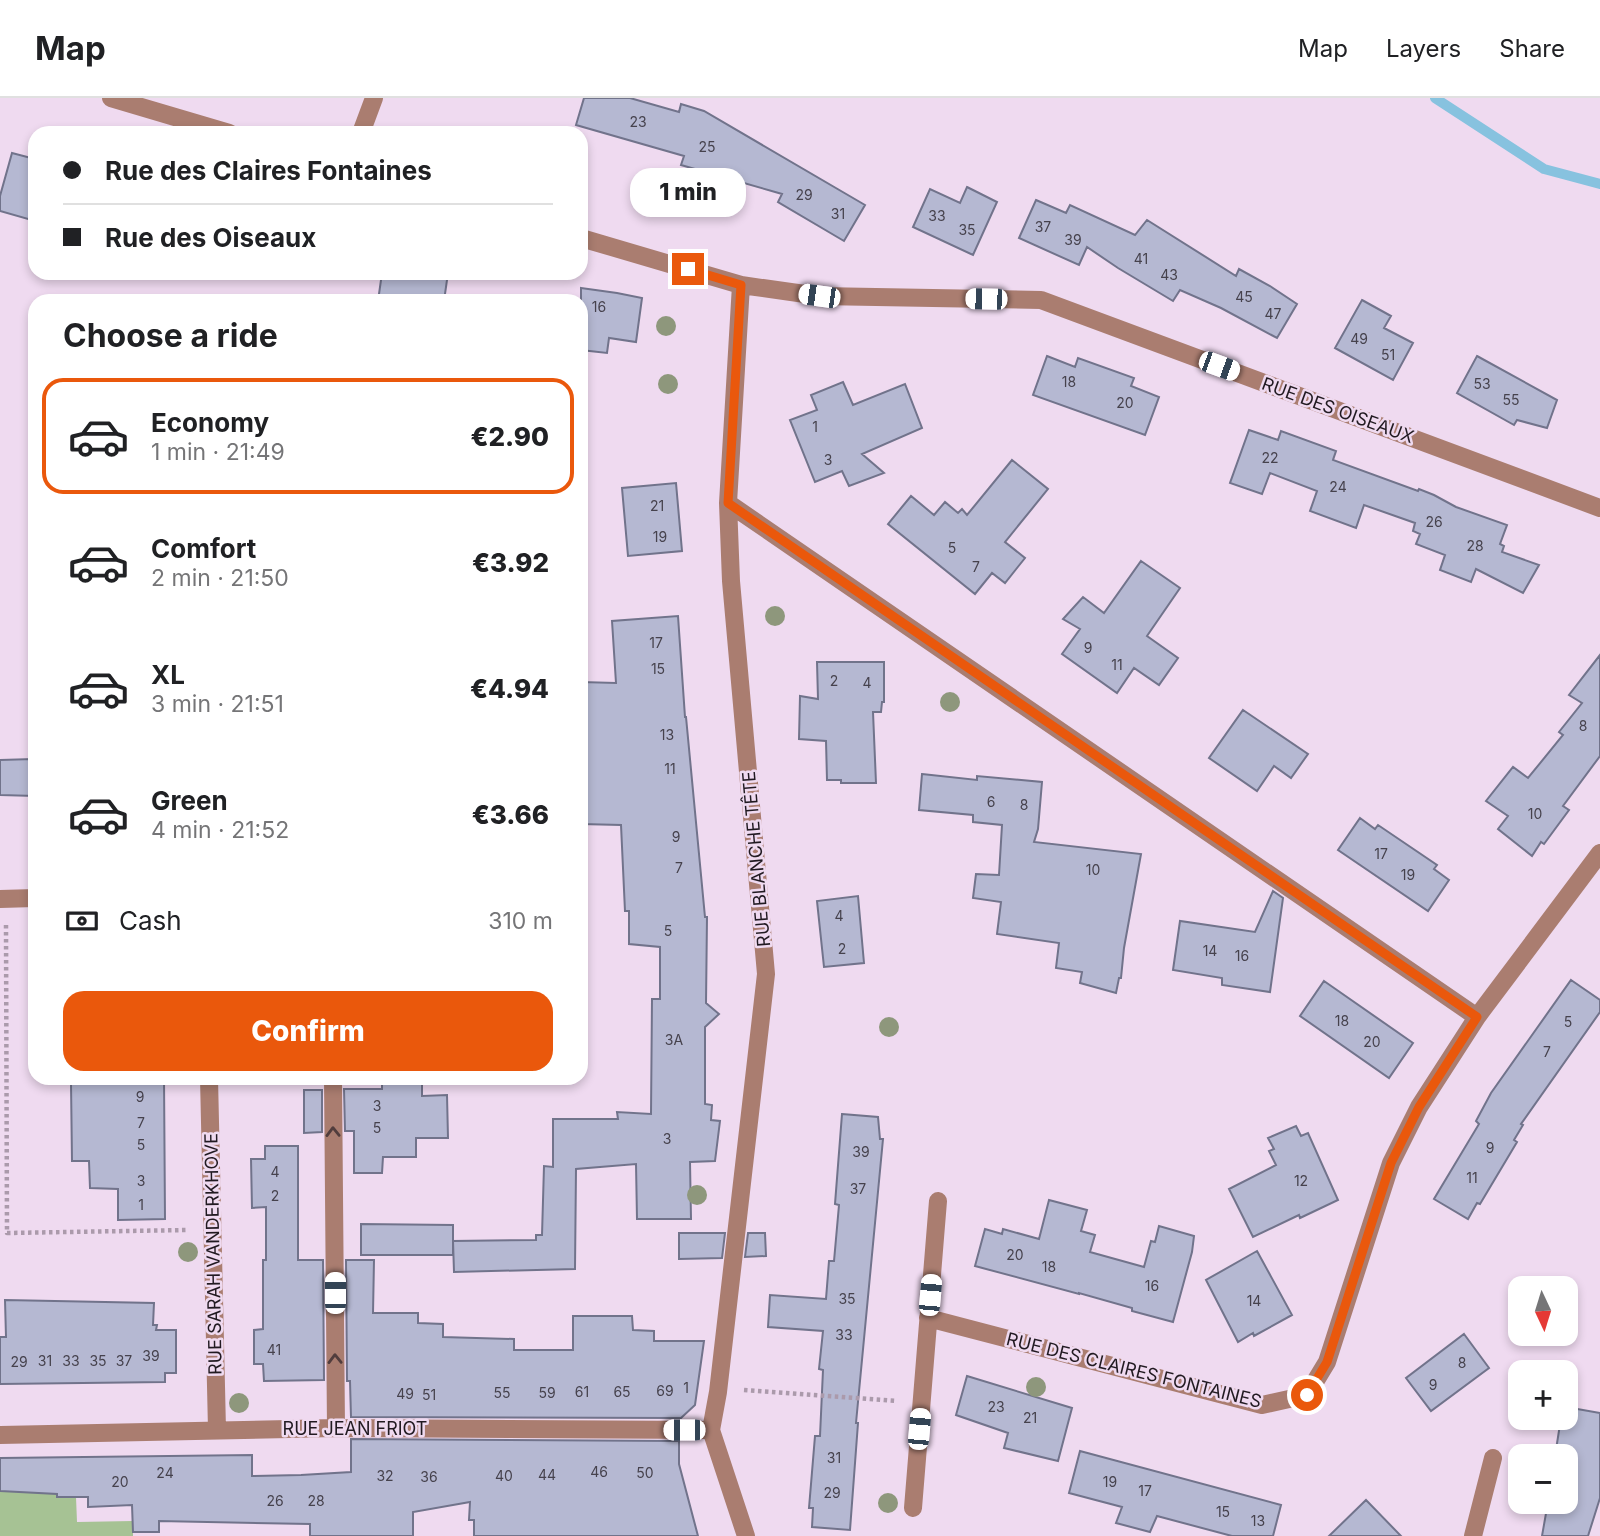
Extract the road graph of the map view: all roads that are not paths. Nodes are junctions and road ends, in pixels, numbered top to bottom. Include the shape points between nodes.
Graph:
1 (111, 98) edge
2 (374, 98) edge
3 (205, 126) edge
4 (364, 126) edge
5 (588, 240) edge
6 (741, 285) junction
7 (728, 503) junction
8 (1600, 508) edge
9 (1600, 853) edge
10 (3, 898) edge
11 (28, 898) edge
12 (1477, 1017) junction
13 (209, 1085) edge
14 (333, 1085) edge
15 (938, 1201) dead end
16 (928, 1318) junction
17 (336, 1427) junction
18 (216, 1430) junction
19 (711, 1430) junction
20 (0, 1435) edge
21 (1493, 1458) dead end
22 (913, 1508) dead end
23 (746, 1536) edge
24 (1473, 1536) edge

1 - 3 street
2 - 4 street
5 - 6 street, RUE DES OISEAUX
6 - 7 street, RUE BLANCHE TÊTE
6 - 8 street, RUE DES OISEAUX via 819,296 1041,300
7 - 12 street
7 - 19 street, RUE BLANCHE TÊTE via 766,974
9 - 12 street, RUE DES CLAIRES FONTAINES
10 - 11 street
12 - 16 street, RUE DES CLAIRES FONTAINES via 1419,1107 1391,1163 1327,1362 1307,1395 1262,1405
13 - 18 street, RUE SARAH VANDERKHOVE
17 -> 14 street
15 - 16 street
16 - 22 street
17 - 18 street, RUE JEAN FRIOT
17 - 19 street, RUE JEAN FRIOT
18 - 20 street, RUE JEAN FRIOT
19 - 23 street
21 - 24 street

